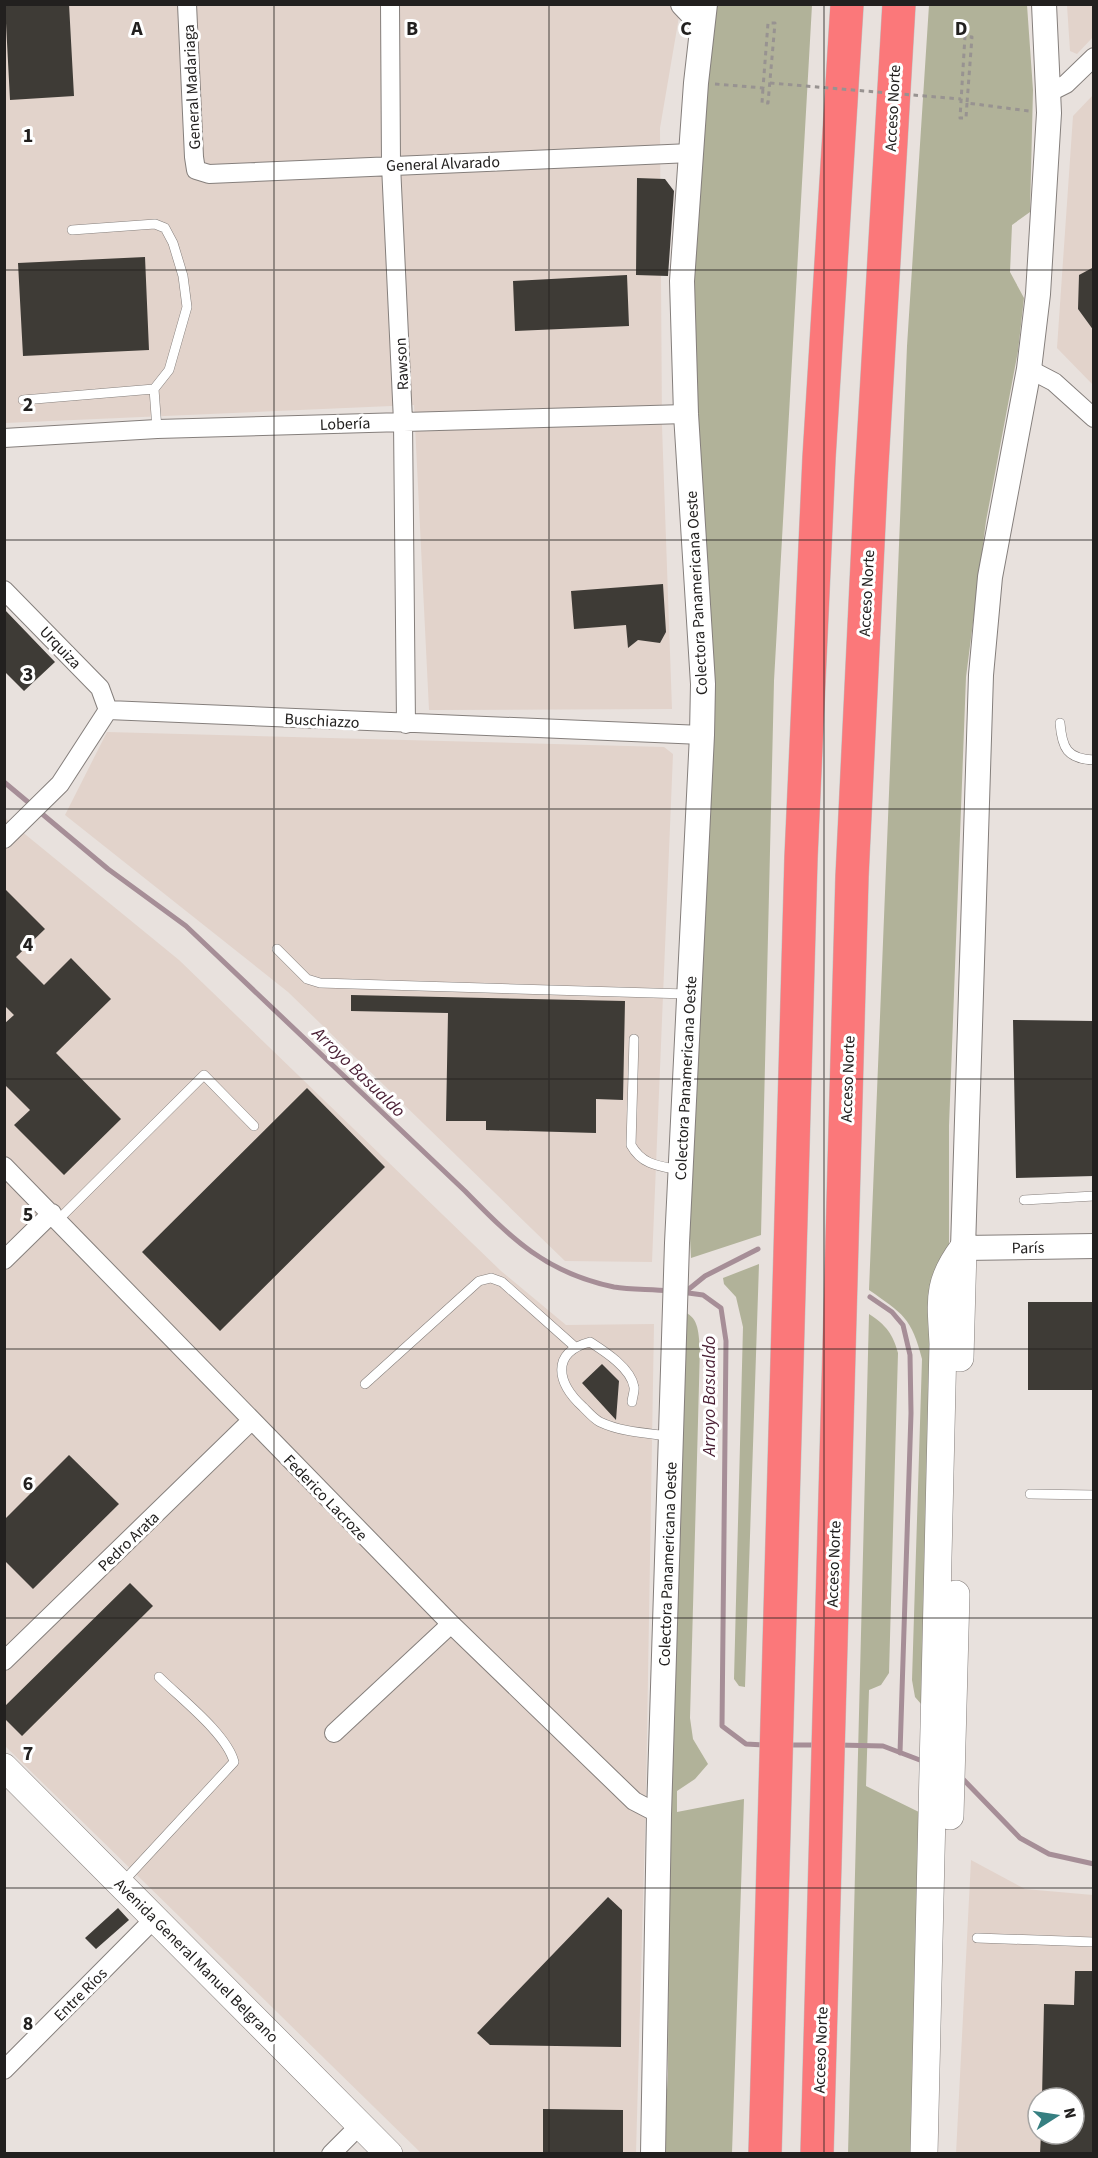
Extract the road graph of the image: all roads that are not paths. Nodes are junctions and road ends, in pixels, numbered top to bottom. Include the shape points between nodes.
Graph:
1 (188, 4) edge
2 (390, 4) edge
3 (683, 4) edge
4 (847, 4) edge
5 (899, 4) edge
6 (1044, 4) edge
7 (703, 14) edge
8 (1094, 57) edge
9 (1048, 103) junction
10 (691, 153) junction
11 (392, 165) junction
12 (196, 170) joint
13 (72, 230) dead end
14 (1029, 369) junction
15 (154, 389) junction
16 (23, 400) dead end
17 (686, 414) junction
18 (1094, 418) edge
19 (403, 421) junction
20 (157, 429) junction
21 (4, 438) edge
22 (4, 590) edge
23 (108, 710) junction
24 (1060, 723) dead end
25 (406, 724) junction
26 (702, 735) junction
27 (1094, 760) edge
28 (9, 835) edge
29 (277, 949) dead end
30 (690, 994) junction
31 (634, 1039) dead end
32 (254, 1126) dead end
33 (4, 1166) edge
34 (680, 1170) junction
35 (1094, 1196) edge
36 (1024, 1200) dead end
37 (55, 1216) junction
38 (1094, 1246) edge
39 (963, 1248) junction
40 (4, 1260) edge
41 (574, 1346) junction
42 (365, 1384) dead end
43 (632, 1402) dead end
44 (251, 1420) junction
45 (671, 1436) junction
46 (1030, 1494) dead end
47 (1094, 1495) edge
48 (451, 1624) junction
49 (4, 1661) edge
50 (159, 1677) dead end
51 (334, 1733) dead end
52 (4, 1767) edge
53 (659, 1814) junction
54 (940, 1834) junction
55 (122, 1884) junction
56 (155, 1918) junction
57 (976, 1938) dead end
58 (1094, 1942) edge
59 (4, 2070) edge
60 (360, 2125) junction
61 (331, 2154) edge
62 (389, 2154) edge
63 (653, 2154) edge
64 (765, 2154) edge
65 (817, 2154) edge
66 (924, 2154) edge
67 (942, 2154) edge

1 - 12 street, General Madariaga
2 - 11 street, Rawson
3 - 7 street
4 - 64 highway via 819,458 802,846
5 - 65 highway, Acceso Norte via 852,877
6 - 9 street
7 - 10 street, Colectora Panamericana Oeste
8 - 9 street
9 - 14 street via 1044,220
10 - 11 street, General Alvarado
10 - 17 street, Colectora Panamericana Oeste via 682,281
11 - 12 street, General Alvarado via 208,174
11 - 19 street, Rawson
13 - 15 lane via 155,224 165,228 183,276 187,307 169,370
14 - 18 street via 1054,382
14 - 39 street via 990,577 981,675
15 - 16 lane
15 - 20 lane
17 - 19 street, Lobería
17 - 26 street, Colectora Panamericana Oeste via 703,684
19 - 20 street, Lobería
19 - 25 street, Rawson
20 - 21 street, Lobería
22 - 23 street, Urquiza via 100,688
23 - 25 street, Buschiazzo
23 - 28 street via 60,784
24 - 27 lane via 1064,750 1072,757
25 - 26 street, Buschiazzo
26 - 30 street, Colectora Panamericana Oeste
29 - 30 lane via 307,979 320,983
30 - 34 street, Colectora Panamericana Oeste
31 - 34 lane via 631,1145 646,1163
32 - 37 lane via 204,1075
33 - 37 street, Federico Lacroze
34 - 45 street, Colectora Panamericana Oeste
35 - 36 lane
37 - 40 street
37 - 44 street, Federico Lacroze
38 - 39 street, París
39 - 54 main road
41 - 42 lane via 502,1282 491,1278 479,1281
41 - 43 lane via 590,1342 608,1354 634,1387
41 - 45 lane via 565,1356 561,1370 567,1393 598,1421 623,1430
44 - 48 street, Federico Lacroze
44 - 49 street, Pedro Arata
45 - 53 street, Colectora Panamericana Oeste
46 - 47 lane
48 - 51 street
48 - 53 street, Federico Lacroze via 634,1801
50 - 55 lane via 212,1730 234,1762
52 - 55 main road, Avenida General Manuel Belgrano
53 - 63 street, Colectora Panamericana Oeste
54 - 66 main road
54 - 67 main road
55 - 56 main road, Avenida General Manuel Belgrano
56 - 59 street, Entre Ríos
56 - 60 main road, Avenida General Manuel Belgrano
57 - 58 lane
60 - 61 street
60 - 62 main road, Avenida General Manuel Belgrano

